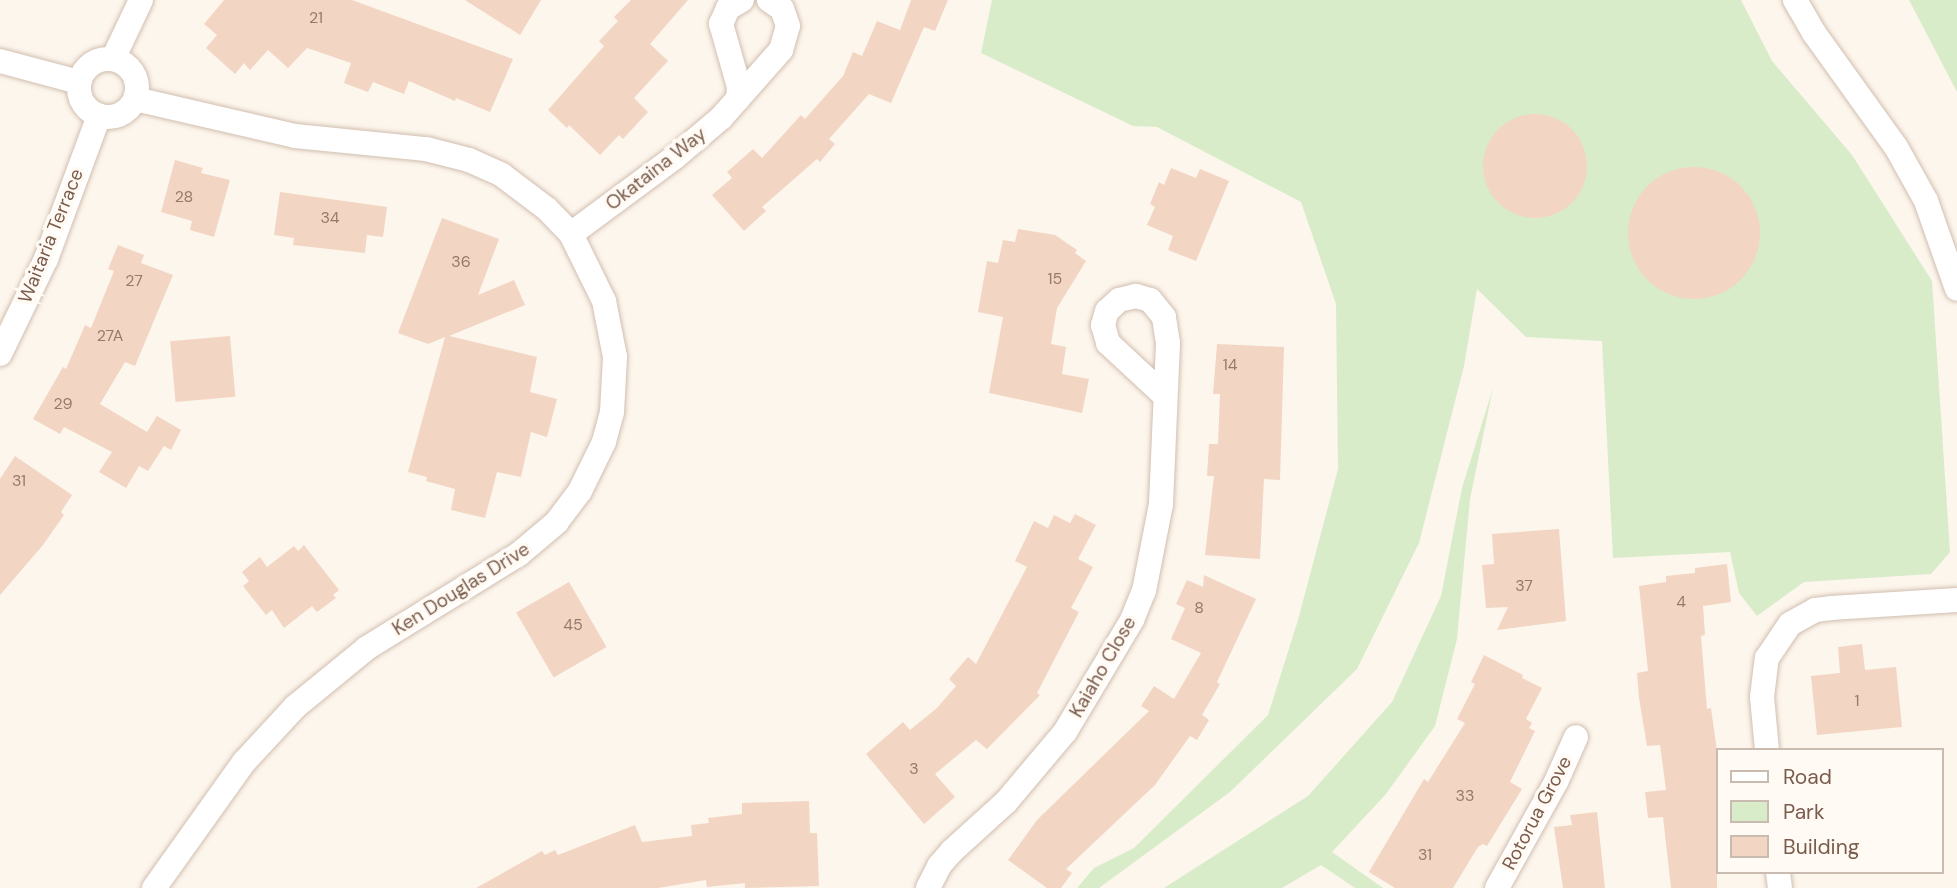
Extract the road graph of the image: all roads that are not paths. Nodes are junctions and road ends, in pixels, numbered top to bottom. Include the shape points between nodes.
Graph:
1 (141, 0) edge
2 (742, 0) edge
3 (769, 0) edge
4 (1795, 0) edge
5 (113, 59) junction
6 (0, 61) edge
7 (79, 82) junction
8 (135, 99) junction
9 (738, 99) junction
10 (99, 116) junction
11 (571, 234) junction
12 (1957, 289) edge
13 (0, 354) edge
14 (1164, 396) dead end
15 (1957, 600) edge
16 (1576, 737) dead end
17 (1767, 748) edge
18 (154, 888) edge
19 (928, 888) edge
20 (1497, 888) edge

1 - 5 street
2 - 9 street via 728,8 721,23
3 - 9 street, Okataina Way via 786,17 785,42
4 - 12 street via 1896,147 1926,201
5 - 7 street via 89,66
5 - 8 street via 133,74
6 - 7 street
7 - 10 street via 81,100
8 - 10 street via 116,116
8 - 11 street, Ken Douglas Drive via 295,136 426,149 469,160 502,175
9 - 11 street, Okataina Way via 675,157
10 - 13 street, Waitaria Terrace via 46,259
11 - 18 street, Ken Douglas Drive via 604,301 615,357 610,422 580,492 536,542 367,648 295,707 244,762
14 - 19 street, Kaiaho Close via 1157,532 1132,620 1065,732 1006,802 952,851
15 - 17 street via 1815,610 1790,624 1767,658 1762,696
16 - 20 street, Rotorua Grove

